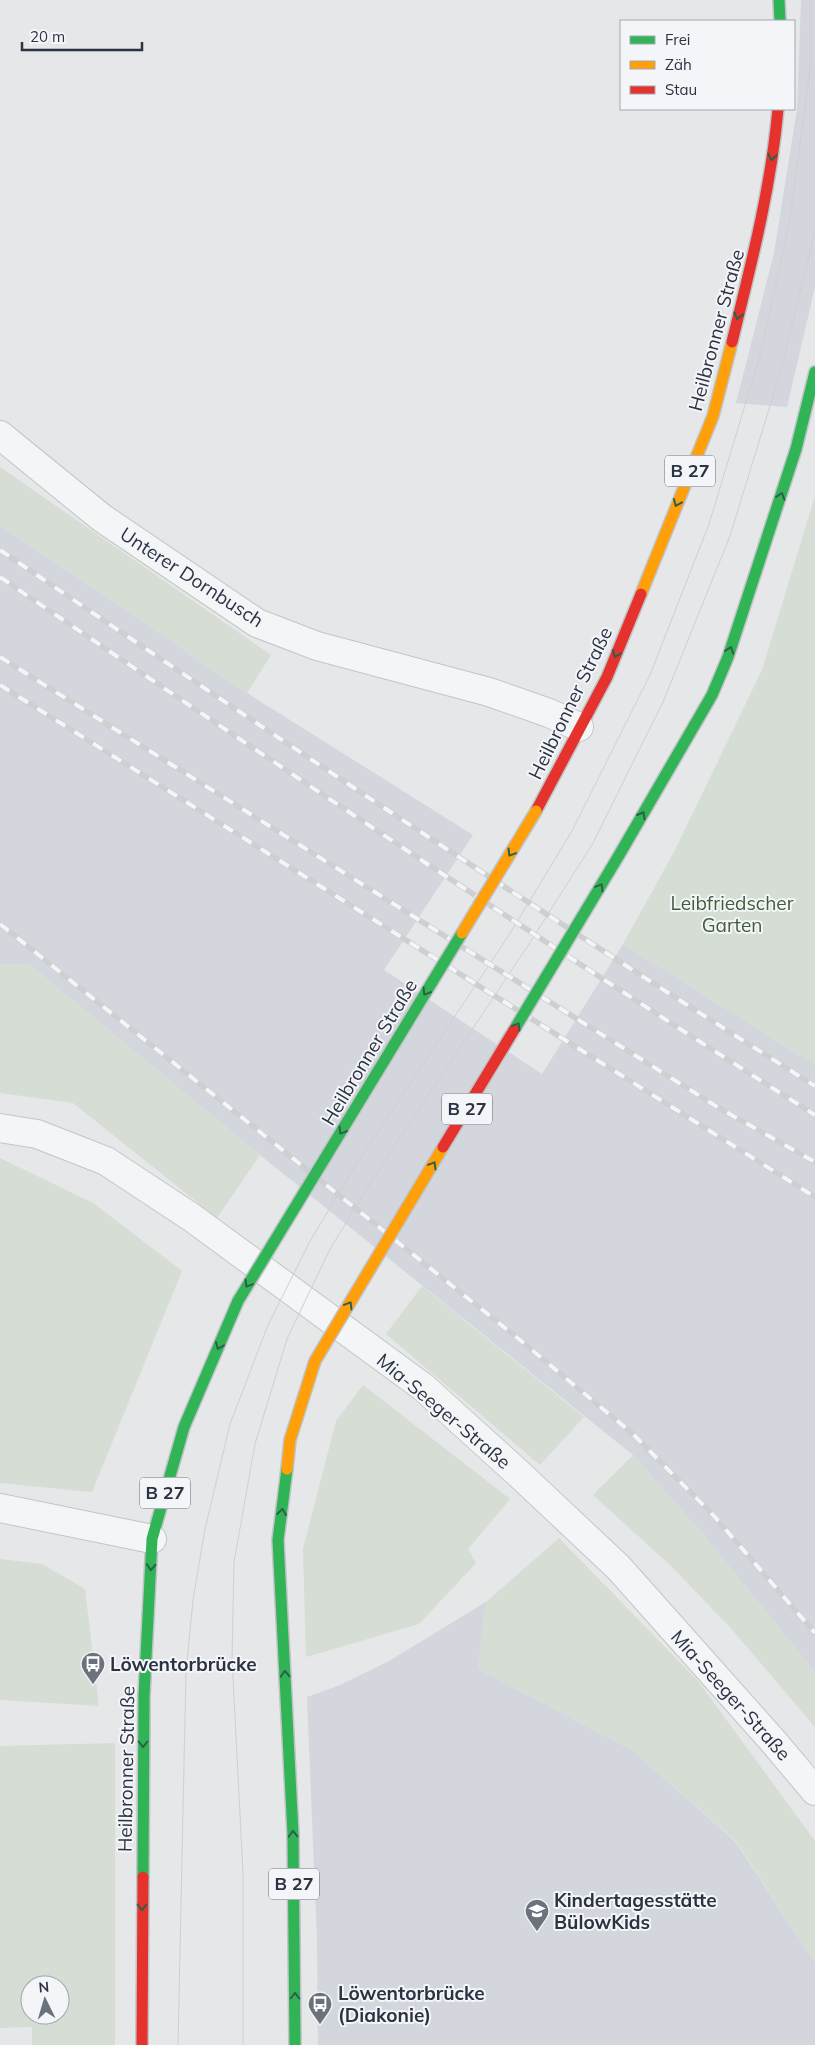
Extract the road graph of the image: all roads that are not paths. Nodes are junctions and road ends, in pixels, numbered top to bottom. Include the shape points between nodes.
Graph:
1 (779, 0) edge
2 (780, 20) edge
3 (778, 110) edge
4 (815, 372) edge
5 (0, 434) edge
6 (579, 727) junction
7 (0, 1128) edge
8 (0, 1508) edge
9 (152, 1539) junction
10 (815, 1791) edge
11 (142, 2045) edge
12 (295, 2045) edge

1 - 2 main road
3 -> 6 main road, Heilbronner Straße / B 27 via 759,233 713,416 607,678
12 -> 4 main road, B 27, bridge via 293,1834 278,1540 290,1440 315,1362 618,858 712,695 728,657 796,449
5 - 6 street, Unterer Dornbusch via 102,518 257,623 317,646 489,692 549,712
6 -> 9 main road, Heilbronner Straße / B 27, bridge via 536,811 238,1301 184,1427
7 - 10 street, Mia-Seeger-Straße via 37,1134 106,1161 191,1217 423,1387 618,1567
8 - 9 street
9 -> 11 main road, Heilbronner Straße / B 27 via 144,1696

